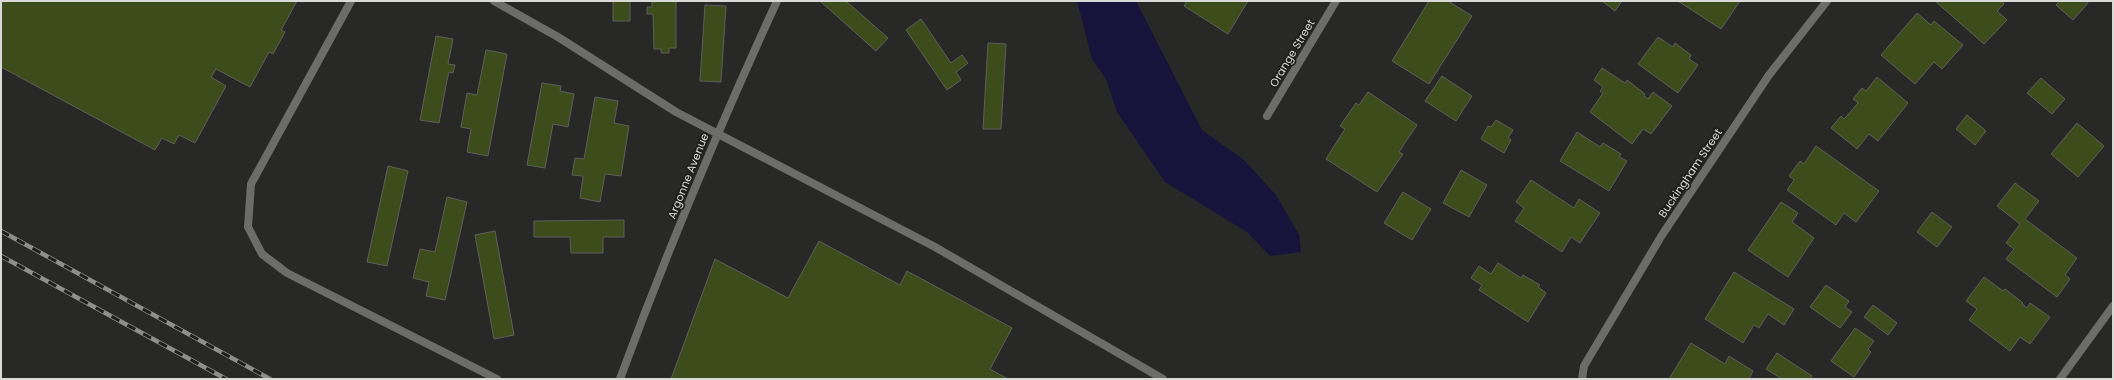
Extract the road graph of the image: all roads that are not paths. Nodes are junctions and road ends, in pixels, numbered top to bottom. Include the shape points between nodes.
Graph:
1 (351, 1) edge
2 (494, 1) edge
3 (777, 1) edge
4 (1336, 1) edge
5 (1827, 1) edge
6 (1267, 116) dead end
7 (718, 134) junction
8 (2113, 306) edge
9 (497, 379) edge
10 (620, 379) edge
11 (1163, 379) edge
12 (1582, 379) edge
13 (2060, 379) edge

1 - 9 street via 251,184 248,227 262,254 287,273
2 - 7 street, Argonne Avenue via 558,37 676,112
3 - 7 street
4 - 6 street, Orange Street
5 - 12 street, Buckingham Street via 1769,75 1662,235 1584,366
7 - 10 street, Argonne Avenue via 646,308
7 - 11 street via 935,247
8 - 13 street

